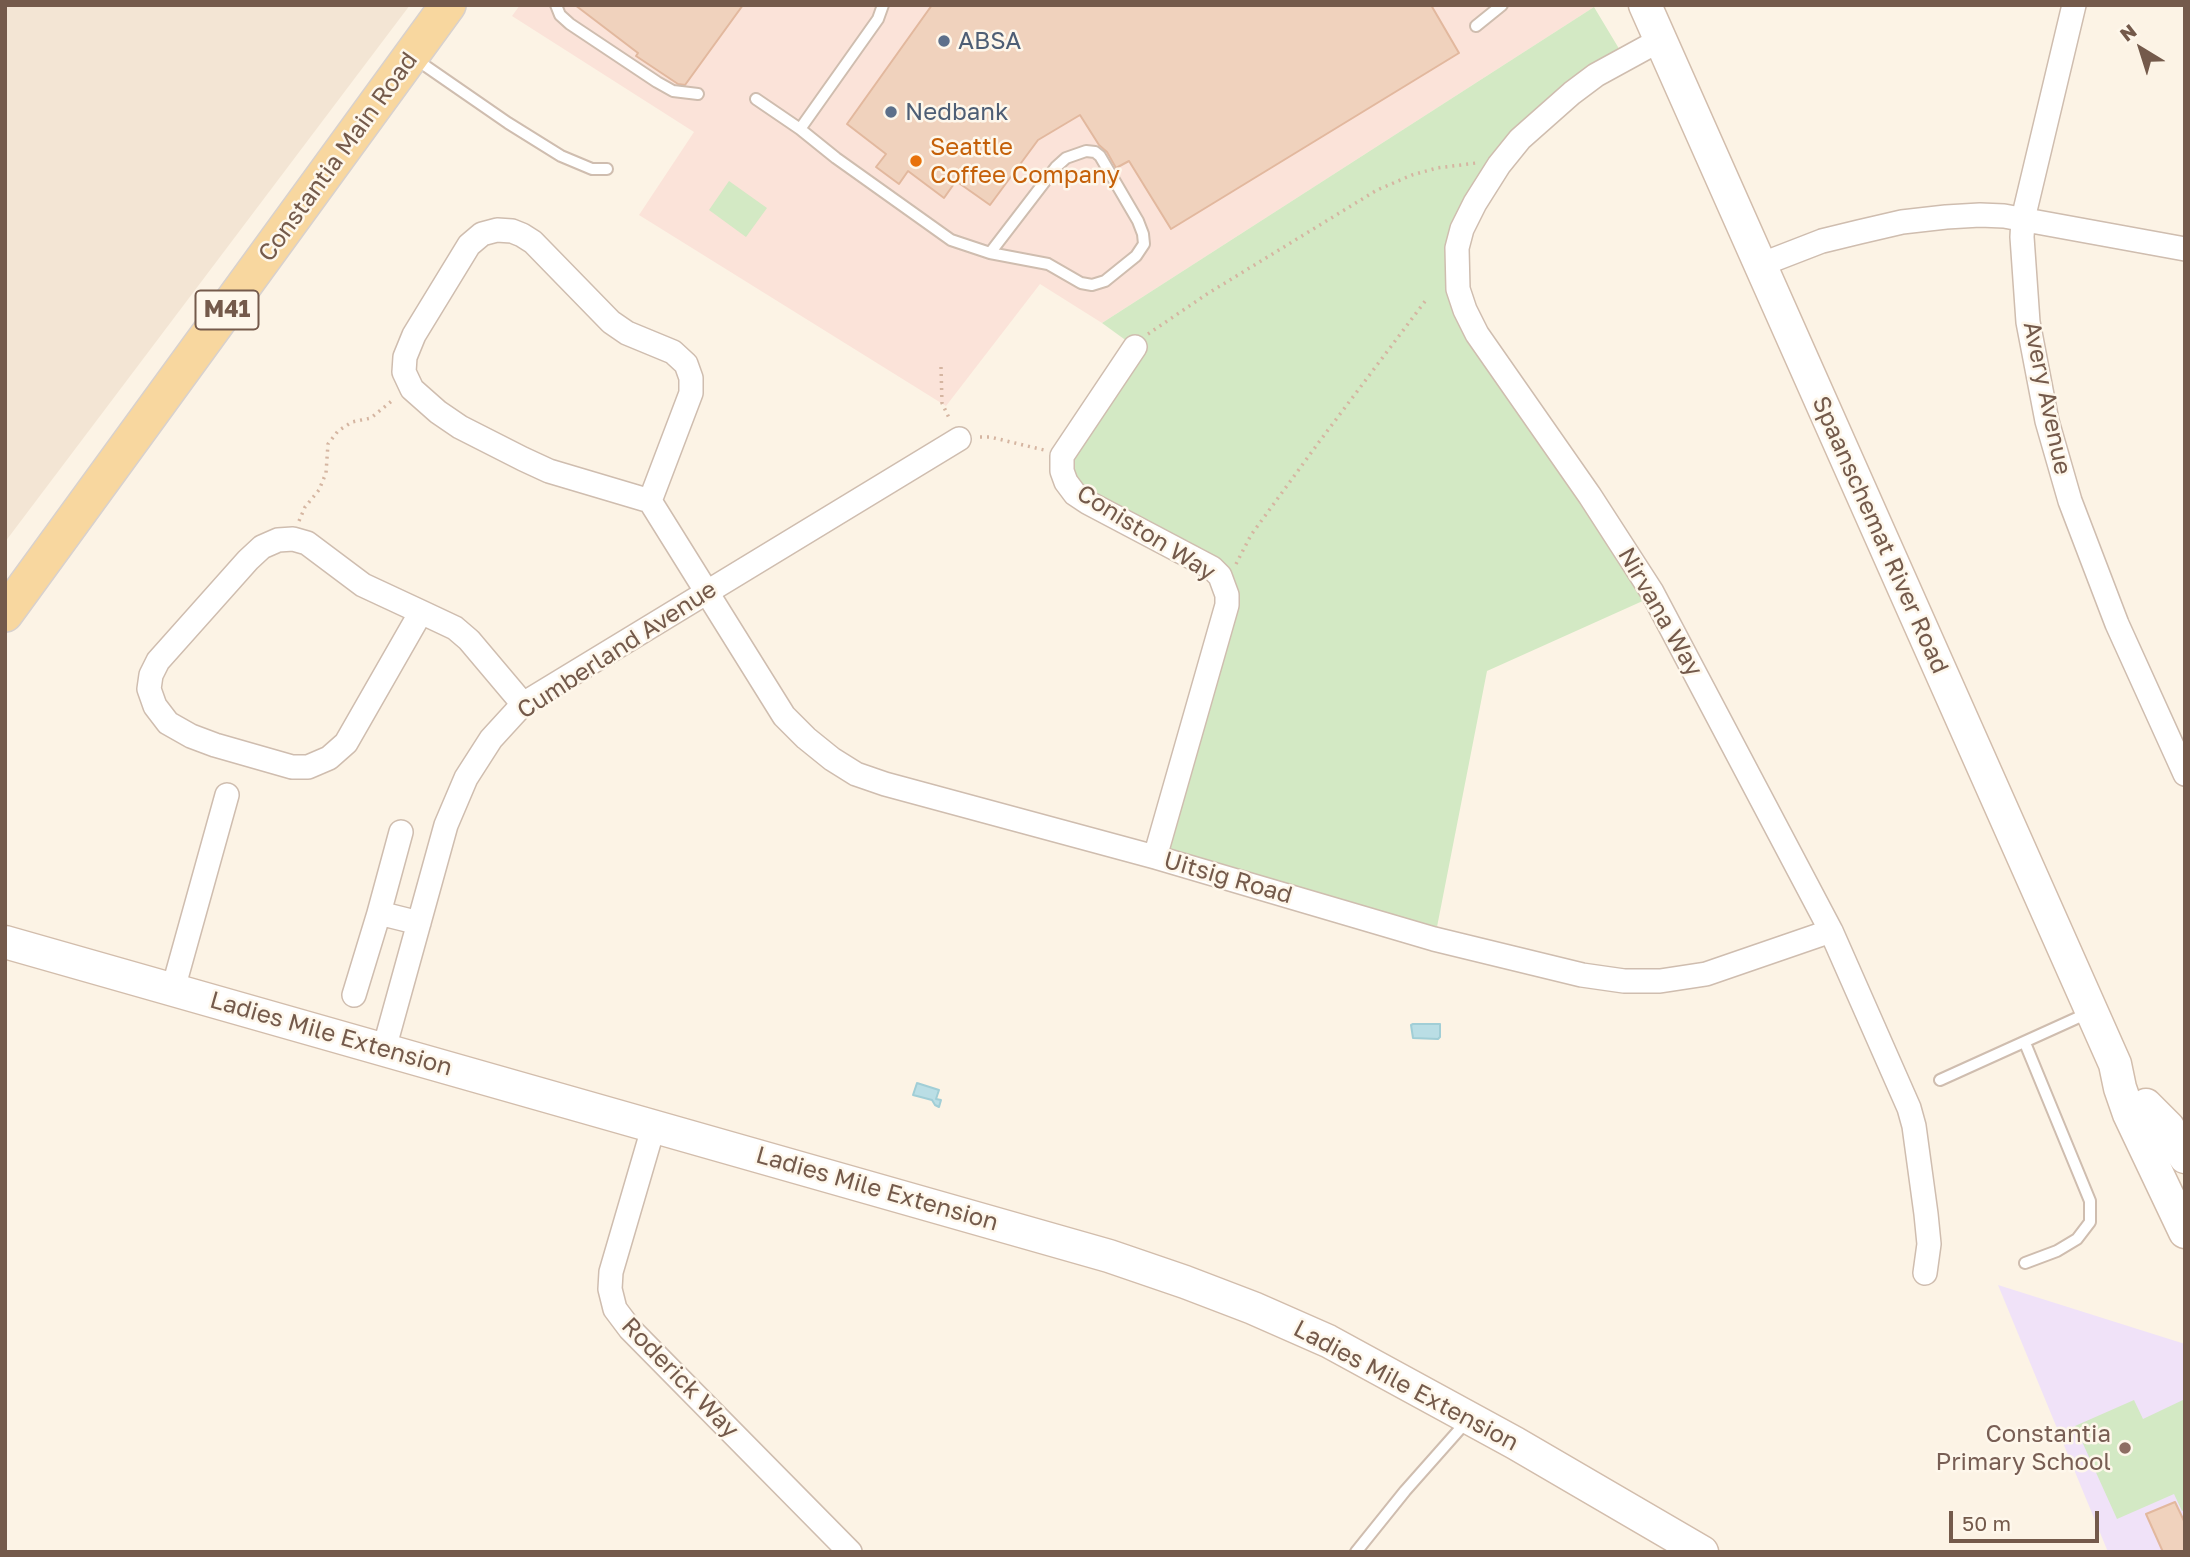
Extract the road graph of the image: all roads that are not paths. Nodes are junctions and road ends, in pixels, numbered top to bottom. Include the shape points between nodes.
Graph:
1 (448, 5) edge
2 (556, 5) edge
3 (883, 5) edge
4 (1502, 5) edge
5 (1644, 5) edge
6 (2074, 5) edge
7 (1476, 26) dead end
8 (1660, 40) junction
9 (411, 56) junction
10 (698, 94) dead end
11 (756, 99) dead end
12 (800, 129) junction
13 (607, 169) dead end
14 (2023, 219) junction
15 (2185, 249) edge
16 (990, 253) junction
17 (1760, 265) junction
18 (1135, 347) road end
19 (959, 439) road end
20 (650, 501) junction
21 (707, 592) junction
22 (421, 612) junction
23 (5, 614) edge
24 (523, 704) junction
25 (2185, 774) edge
26 (228, 795) dead end
27 (401, 832) dead end
28 (1155, 857) junction
29 (379, 913) junction
30 (419, 923) junction
31 (1831, 931) junction
32 (5, 942) edge
33 (173, 989) junction
34 (354, 995) dead end
35 (2091, 1012) junction
36 (2025, 1043) junction
37 (384, 1049) junction
38 (2115, 1064) junction
39 (1940, 1080) dead end
40 (2146, 1105) junction
41 (654, 1125) junction
42 (2185, 1157) edge
43 (2185, 1186) edge
44 (2184, 1231) edge
45 (2025, 1263) dead end
46 (1925, 1273) dead end
47 (1470, 1418) junction
48 (850, 1552) edge
49 (1356, 1552) edge
50 (1702, 1552) edge

1 - 9 main road, Constantia Main Road / M41
2 - 10 lane via 570,24 657,82 673,91
3 - 12 lane via 878,19
4 - 7 lane
5 - 8 main road, Spaanschemat River Road
6 - 14 street, Avery Avenue
8 - 17 main road, Spaanschemat River Road
8 - 31 street, Nirvana Way via 1596,75 1520,139 1499,165 1462,229 1457,248 1458,289 1490,354 1652,592
9 - 13 lane via 561,156 593,169
9 - 23 main road, Constantia Main Road / M41
11 - 12 lane
12 - 16 lane via 951,240
14 - 15 street
14 - 17 street via 1980,215 1902,222 1822,241
14 - 25 street, Avery Avenue via 2028,322 2070,501 2117,624
16 - 16 lane via 1056,167 1086,151 1100,156 1126,200 1144,244 1105,281 1091,285 1048,264
17 - 35 main road, Spaanschemat River Road
18 - 28 street, Coniston Way via 1062,456 1062,471 1075,494 1087,502 1212,568 1225,585 1227,605
19 - 21 street, Cumberland Avenue
20 - 20 street via 691,393 686,364 673,352 611,322 533,242 512,231 482,234 469,245 414,335 404,372 412,389 460,427 523,459
20 - 21 street, Uitsig Road
21 - 24 street, Cumberland Avenue
21 - 28 street, Uitsig Road via 784,716 856,774
22 - 22 street via 346,743 329,758 308,767 292,767 191,736 168,723 149,688 158,662 248,560 278,540 307,543 363,585
22 - 24 street via 469,640
24 - 30 street, Cumberland Avenue via 491,739 466,778 446,825
26 - 33 street
27 - 29 street
28 - 31 street, Uitsig Road via 1434,939 1624,981 1706,974
29 - 30 street
29 - 34 street
30 - 37 street, Cumberland Avenue
31 - 46 street, Nirvana Way via 1914,1126 1926,1214
32 - 33 main road, Ladies Mile Extension
33 - 37 main road, Ladies Mile Extension
35 - 36 lane
35 - 38 main road, Spaanschemat River Road
36 - 39 lane
36 - 45 lane via 2090,1201 2090,1222 2077,1240
37 - 41 main road, Ladies Mile Extension
38 - 40 main road, Spaanschemat River Road
38 - 44 main road, Spaanschemat River Road via 2129,1114
40 - 42 main road via 2168,1127
40 - 43 main road, Spaanschemat River Road
41 - 47 main road, Ladies Mile Extension via 1185,1282 1308,1332
41 - 48 street, Roderick Way via 611,1272 615,1310
47 - 49 lane
47 - 50 main road, Ladies Mile Extension

